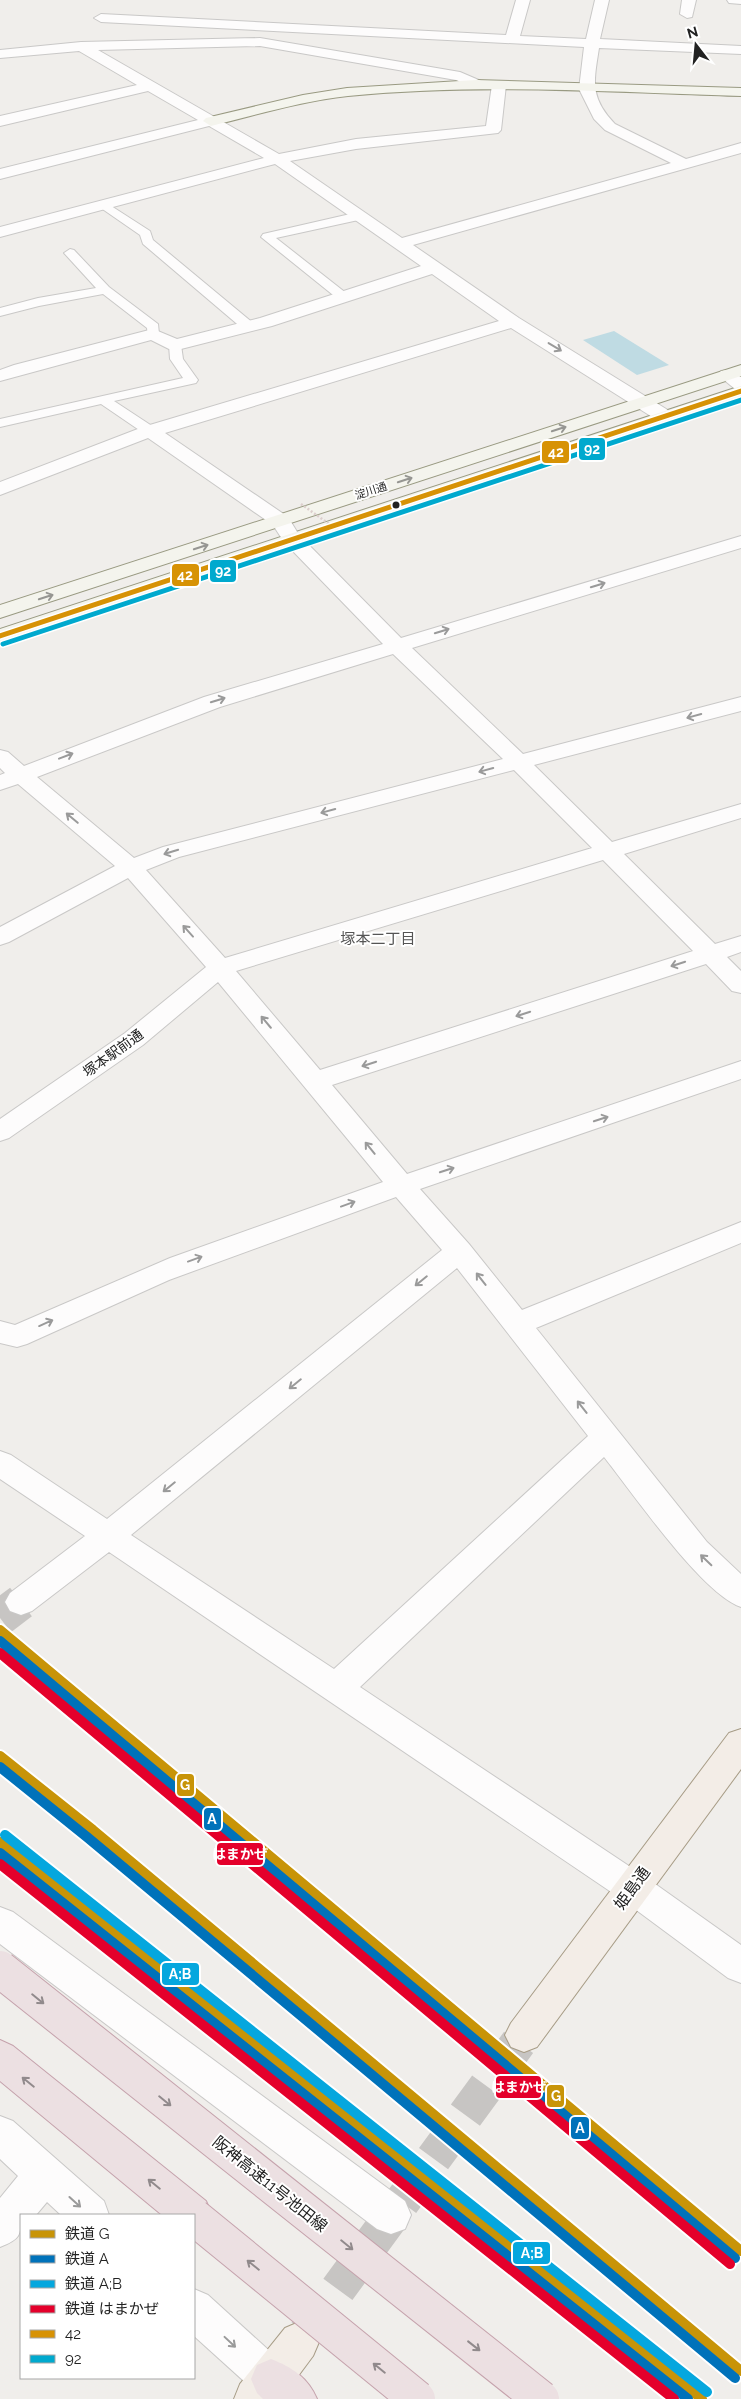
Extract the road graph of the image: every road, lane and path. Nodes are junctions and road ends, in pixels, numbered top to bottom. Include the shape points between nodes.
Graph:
1 (524, 0) edge
2 (602, 0) edge
3 (689, 0) edge
4 (734, 0) edge
5 (741, 0) edge
6 (110, 5) dead end
7 (687, 14) dead end
8 (101, 18) junction
9 (512, 39) junction
10 (592, 43) junction
11 (81, 46) junction
12 (741, 50) edge
13 (0, 54) edge
14 (476, 84) junction
15 (499, 85) junction
16 (150, 86) junction
17 (586, 89) junction
18 (741, 92) edge
19 (0, 121) edge
20 (210, 121) junction
21 (740, 150) edge
22 (277, 160) junction
23 (685, 164) junction
24 (0, 174) edge
25 (105, 206) junction
26 (359, 216) junction
27 (0, 232) edge
28 (399, 244) junction
29 (70, 253) dead end
30 (432, 268) junction
31 (105, 290) junction
32 (342, 296) junction
33 (0, 312) edge
34 (513, 322) junction
35 (248, 326) junction
36 (153, 334) junction
37 (175, 345) junction
38 (0, 376) edge
39 (736, 376) edge
40 (741, 391) edge
41 (103, 400) junction
42 (641, 402) junction
43 (664, 416) junction
44 (0, 423) edge
45 (150, 431) junction
46 (0, 489) edge
47 (301, 504) dead end
48 (286, 529) junction
49 (339, 531) dead end
50 (741, 542) edge
51 (0, 612) edge
52 (0, 636) edge
53 (396, 645) junction
54 (741, 704) edge
55 (0, 757) edge
56 (518, 762) junction
57 (10, 778) edge
58 (741, 811) edge
59 (605, 851) junction
60 (131, 867) junction
61 (0, 937) edge
62 (741, 944) edge
63 (710, 954) junction
64 (220, 968) junction
65 (741, 985) edge
66 (741, 1070) edge
67 (315, 1081) junction
68 (0, 1132) edge
69 (401, 1185) junction
70 (741, 1232) edge
71 (459, 1251) junction
72 (516, 1324) junction
73 (0, 1332) edge
74 (606, 1437) junction
75 (0, 1463) edge
76 (108, 1536) junction
77 (741, 1594) edge
78 (22, 1602) tunnel mouth
79 (335, 1689) junction
80 (741, 1743) edge
81 (632, 1887) junction
82 (0, 1923) edge
83 (741, 1966) edge
84 (0, 1969) edge
85 (524, 2035) tunnel mouth
86 (0, 2058) edge
87 (0, 2134) edge
88 (45, 2174) junction
89 (89, 2214) edge
90 (191, 2214) edge
91 (391, 2215) dead end
92 (195, 2218) edge
93 (0, 2228) edge
94 (195, 2310) edge
95 (299, 2342) tunnel mouth
96 (274, 2392) edge
97 (417, 2399) edge
98 (541, 2399) edge

1 - 9 street
2 - 10 street
3 - 7 street
4 - 5 street
6 - 8 street
8 - 9 street
8 - 11 street
9 - 10 street
10 - 12 street
10 - 17 street
11 - 13 street
11 - 14 street via 260,42 460,76
11 - 16 street
14 - 15 street
14 - 20 street via 347,92
15 - 17 street
15 - 22 street via 493,130 356,144
16 - 19 street
16 - 20 street
17 - 18 street
17 - 23 street via 610,127
20 - 22 street
20 - 24 street
21 - 23 street
22 - 25 street
22 - 26 street
23 - 28 street
25 - 27 street
25 - 35 lane via 146,234 147,241
26 - 28 street
26 - 32 lane via 267,237
28 - 30 street
29 - 31 lane
30 - 32 street
30 - 34 street
31 - 33 lane
31 - 36 lane via 153,328
32 - 35 street
34 -> 42 street
34 - 45 street
35 - 37 street
36 - 37 street
36 - 38 street
37 - 41 lane via 174,356 190,380
39 - 42 street, 淀川通
40 - 43 street, 淀川通
41 - 44 lane
41 - 45 lane
42 - 43 street
48 -> 42 street, 淀川通
43 - 48 street, 淀川通
45 - 46 street
45 - 48 street
47 - 49 path, bridge
51 -> 48 street, 淀川通
48 - 52 street, 淀川通
48 - 53 street
53 -> 50 street
53 - 56 street
57 -> 53 street via 212,702
54 -> 56 street
55 - 57 street
56 - 59 street
56 -> 60 street via 171,852
60 -> 57 street
58 - 59 street
59 - 63 street
59 - 64 street
60 - 61 street
64 -> 60 street
62 - 63 street
63 - 65 street
63 -> 67 street
67 -> 64 street
64 - 68 street, 塚本駅前通 via 134,1039
69 -> 66 street
69 -> 67 street
69 - 71 street
73 -> 69 street via 17,1336 180,1265
70 - 72 street
72 -> 71 street
71 -> 76 street
74 -> 72 street
77 -> 74 street via 696,1551
74 - 79 street
75 - 76 street
76 - 78 street
76 - 79 street
79 - 81 street
80 - 81 main road, 姫島通
81 - 83 street
81 - 85 main road, 姫島通
82 - 91 street
84 -> 98 highway, 阪神高速11号池田線, bridge
90 -> 86 highway
87 - 88 street
88 -> 89 street
88 - 93 street
97 -> 92 highway, bridge
94 -> 96 street
95 - 96 main road

